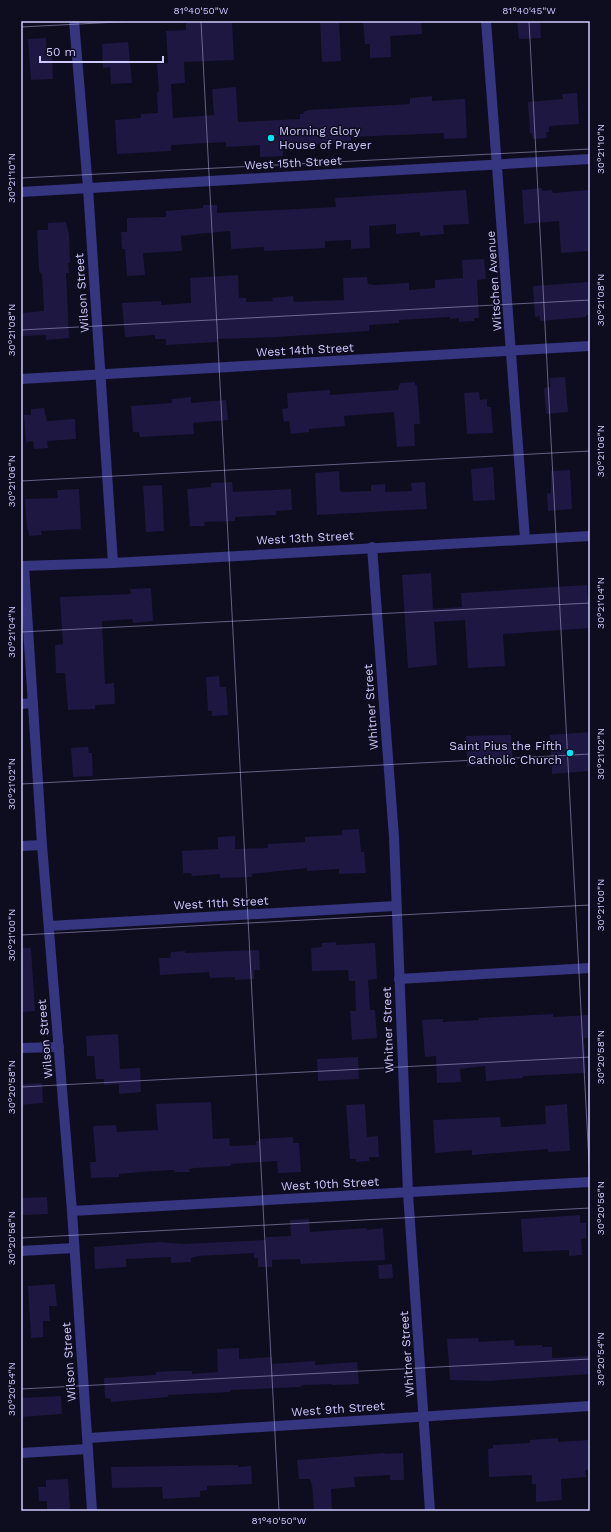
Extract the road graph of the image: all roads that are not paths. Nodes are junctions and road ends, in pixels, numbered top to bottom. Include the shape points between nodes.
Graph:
1 (74, 21) edge
2 (486, 21) edge
3 (590, 159) edge
4 (498, 164) junction
5 (88, 188) junction
6 (21, 192) edge
7 (590, 346) edge
8 (512, 351) junction
9 (100, 375) junction
10 (21, 379) edge
11 (590, 536) edge
12 (525, 539) junction
13 (372, 547) junction
14 (113, 563) junction
15 (22, 566) edge
16 (33, 703) junction
17 (21, 704) edge
18 (42, 845) junction
19 (21, 846) edge
20 (395, 906) junction
21 (49, 926) junction
22 (590, 968) edge
23 (399, 979) junction
24 (59, 1047) junction
25 (21, 1048) edge
26 (590, 1182) edge
27 (408, 1193) junction
28 (72, 1211) junction
29 (74, 1248) junction
30 (21, 1251) edge
31 (590, 1406) edge
32 (425, 1417) junction
33 (88, 1438) junction
34 (88, 1449) junction
35 (21, 1453) edge
36 (92, 1511) edge
37 (430, 1511) edge

1 - 5 street, Wilson Street
2 - 4 street, Witschen Avenue
3 - 4 street, West 15th Street
4 - 5 street, West 15th Street
4 - 8 street, Witschen Avenue
5 - 6 street, West 15th Street
5 - 9 street, Wilson Street
7 - 8 street, West 14th Street
8 - 9 street, West 14th Street
8 - 12 street, Witschen Avenue
9 - 10 street, West 14th Street
9 - 14 street, Wilson Street
11 - 12 street, West 13th Street
12 - 13 street, West 13th Street
13 - 14 street, West 13th Street
13 - 20 street, Whitner Street via 394,837
14 - 15 street, West 13th Street
15 - 16 street, Wilson Street
16 - 17 street
16 - 18 street, Wilson Street
18 - 19 street
18 - 21 street, Wilson Street
20 - 21 street, West 11th Street
20 - 23 street, Whitner Street
21 - 24 street, Wilson Street
22 - 23 street
23 - 27 street, Whitner Street
24 - 25 street
24 - 28 street, Wilson Street
26 - 27 street, West 10th Street
27 - 28 street, West 10th Street
27 - 32 street, Whitner Street
28 - 29 street, Wilson Street
29 - 30 street
29 - 33 street, Wilson Street
31 - 32 street, West 9th Street
32 - 33 street, West 9th Street
32 - 37 street, Whitner Street
33 - 34 street, Wilson Street
34 - 35 street
34 - 36 street, Wilson Street

